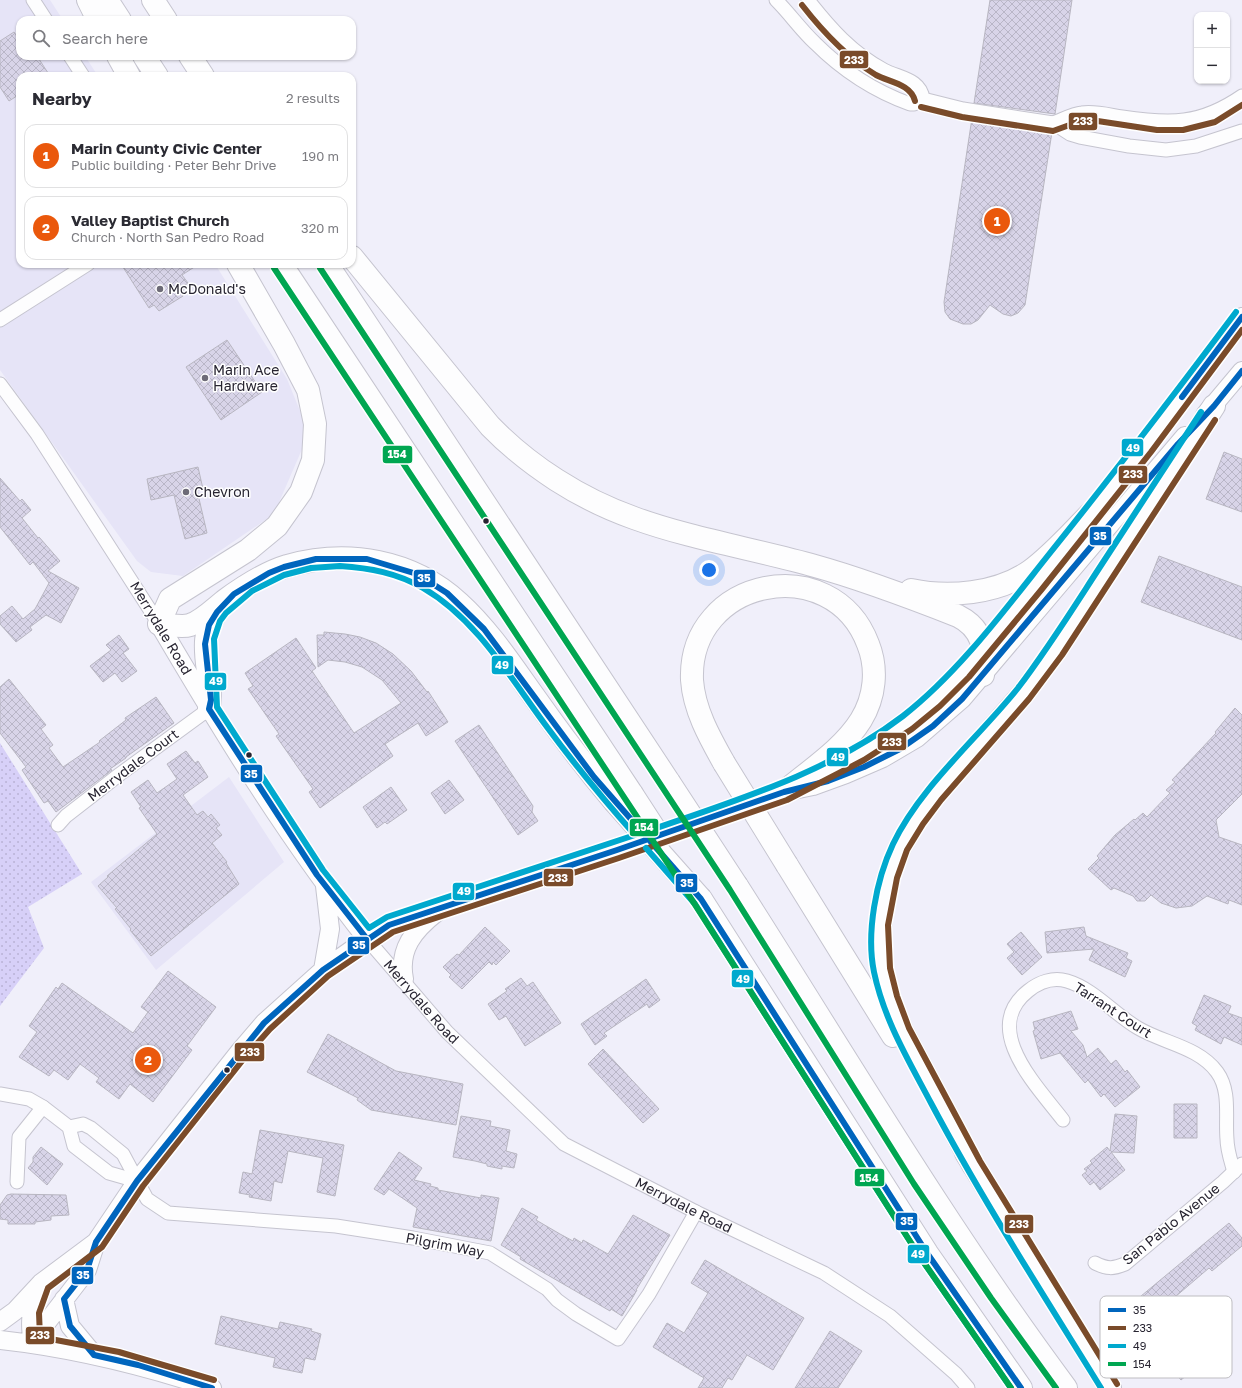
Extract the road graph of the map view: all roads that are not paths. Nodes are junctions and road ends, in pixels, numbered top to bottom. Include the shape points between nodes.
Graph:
1 (33, 0) edge
2 (88, 0) edge
3 (107, 0) edge
4 (153, 0) edge
5 (776, 0) edge
6 (808, 0) edge
7 (43, 16) edge
8 (96, 16) edge
9 (117, 16) edge
10 (163, 16) edge
11 (73, 60) edge
12 (120, 60) edge
13 (147, 60) edge
14 (193, 60) edge
15 (80, 72) edge
16 (127, 72) edge
17 (154, 72) edge
18 (200, 72) edge
19 (1242, 96) edge
20 (923, 99) junction
21 (1053, 124) junction
22 (1242, 132) edge
23 (356, 262) edge
24 (82, 268) edge
25 (240, 268) edge
26 (284, 268) edge
27 (330, 268) edge
28 (1242, 317) edge
29 (0, 320) edge
30 (1242, 371) edge
31 (0, 384) edge
32 (1214, 406) junction
33 (1090, 514) junction
34 (815, 566) junction
35 (242, 588) junction
36 (160, 624) junction
37 (984, 646) junction
38 (983, 675) junction
39 (209, 709) junction
40 (784, 792) junction
41 (623, 797) junction
42 (58, 825) dead end
43 (325, 885) junction
44 (446, 906) junction
45 (367, 939) junction
46 (323, 970) junction
47 (404, 979) junction
48 (0, 1094) edge
49 (43, 1107) junction
50 (1063, 1120) dead end
51 (69, 1127) junction
52 (973, 1165) junction
53 (1238, 1168) edge
54 (137, 1181) junction
55 (17, 1182) dead end
56 (696, 1212) junction
57 (96, 1242) junction
58 (1095, 1263) dead end
59 (41, 1283) junction
60 (64, 1299) junction
61 (0, 1322) edge
62 (0, 1340) edge
63 (33, 1344) junction
64 (94, 1355) junction
65 (1100, 1372) edge
66 (1104, 1378) edge
67 (212, 1388) edge
68 (968, 1388) edge
69 (1021, 1388) edge
70 (1066, 1388) edge
71 (1110, 1388) edge

1 - 7 street
2 - 8 highway
3 - 9 highway
4 - 10 highway
5 - 20 street via 815,43 852,74 880,91 910,104
6 - 20 street via 837,35 856,52 885,71 917,84
11 - 15 street
12 - 16 highway
13 - 17 highway
14 - 18 highway
19 - 21 street via 1212,114 1182,122 1158,122 1091,112 1073,115
20 - 21 street via 963,109
21 - 22 street via 1080,137 1160,150 1196,146
23 - 34 highway via 490,426 511,447 554,478 600,504 651,524
24 - 29 street
25 - 36 highway via 308,390 315,424 313,460 301,492 277,526 248,550 170,599
26 - 41 highway
27 - 70 highway, bridge via 738,886 921,1180 998,1294
28 - 33 main road via 1145,447
30 - 32 main road
31 - 36 street, Merrydale Road via 37,434
32 - 38 main road via 1178,444
32 - 52 highway via 1056,650 1016,703 916,820 900,847 889,876 879,939 882,970 889,998 907,1041
33 - 34 highway via 1030,570 1006,583 977,591 942,593 914,590
33 - 37 main road
34 - 37 highway via 958,616 973,627
35 - 36 highway via 189,626
35 - 39 highway via 217,612 208,630 205,652 211,700
35 - 41 highway via 284,567 332,558 385,563 407,570 432,583 460,604 484,630 572,748
36 - 39 main road, Merrydale Road
37 - 38 highway
37 - 40 main road via 949,686 907,723 860,753
38 - 40 main road via 947,714 900,749 840,776 813,786
39 - 42 street, Merrydale Court via 120,774
39 - 43 main road, Merrydale Road
40 - 44 main road
40 - 52 highway, bridge via 849,736 862,719 873,688 874,673 872,656 864,634 848,613 821,593 788,585 750,591 724,607 703,632 692,671 693,688 701,716 724,763
41 - 69 highway, bridge via 701,899 918,1241
43 - 45 main road, Merrydale Road
43 - 46 main road via 330,929
44 - 45 main road via 389,925
44 - 47 main road via 425,922 408,943 402,958
45 - 46 main road
45 - 47 street, Merrydale Road
46 - 54 main road via 264,1023
47 - 56 street, Merrydale Road via 447,1032 564,1144
48 - 49 street via 29,1099
49 - 51 street
49 - 55 street via 18,1136
50 - 53 street, Tarrant Court via 1020,1060 1012,1042 1009,1026 1012,1010 1022,996 1038,984 1057,979 1067,980 1085,989 1138,1028 1208,1062 1222,1080 1225,1091 1227,1141
51 - 54 street via 74,1146 109,1172
51 - 54 street via 83,1124 91,1128 123,1154
52 - 65 highway
53 - 58 street, San Pablo Avenue via 1125,1264 1106,1269
54 - 56 street, Pilgrim Way via 147,1199 168,1213 336,1226 490,1253 547,1288 557,1300 576,1314 618,1339 649,1294
54 - 57 main road
56 - 68 street, Merrydale Road via 824,1273 884,1312 956,1374
57 - 59 main road
57 - 60 main road via 87,1270
59 - 61 main road via 15,1312
59 - 63 main road via 31,1311
60 - 63 main road
60 - 64 main road via 70,1326
62 - 63 main road
63 - 64 main road
64 - 67 main road via 138,1365
66 - 71 highway

